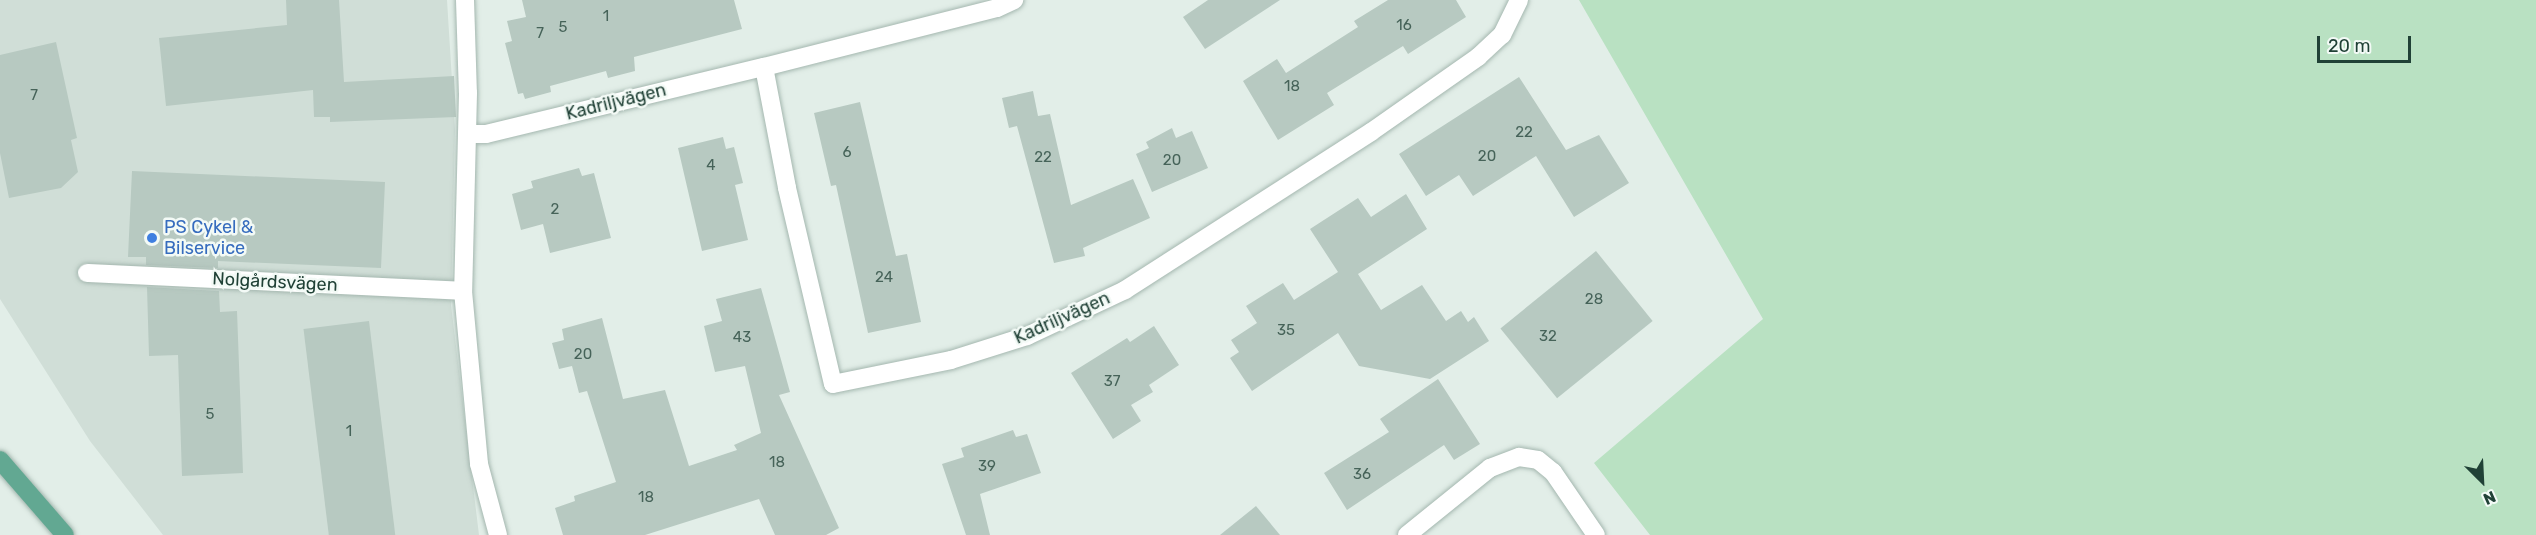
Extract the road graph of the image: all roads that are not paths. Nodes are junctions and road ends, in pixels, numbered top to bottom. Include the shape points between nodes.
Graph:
1 (465, 0) edge
2 (1014, 0) edge
3 (1519, 0) edge
4 (764, 67) junction
5 (467, 134) junction
6 (87, 273) dead end
7 (463, 291) junction
8 (0, 460) edge
9 (65, 535) edge
10 (498, 535) edge
11 (1407, 535) edge
12 (1596, 535) edge

1 - 5 street
2 - 4 street, Kadriljvägen via 997,8
3 - 4 street, Kadriljvägen via 1502,35 1478,57 1371,132 1125,290 1027,336 951,360 833,384 787,189
4 - 5 street, Kadriljvägen via 486,134
5 - 7 street
6 - 7 street, Nolgårdsvägen
7 - 10 street via 479,464
8 - 9 main road
11 - 12 street via 1490,468 1519,457 1538,460 1553,472

